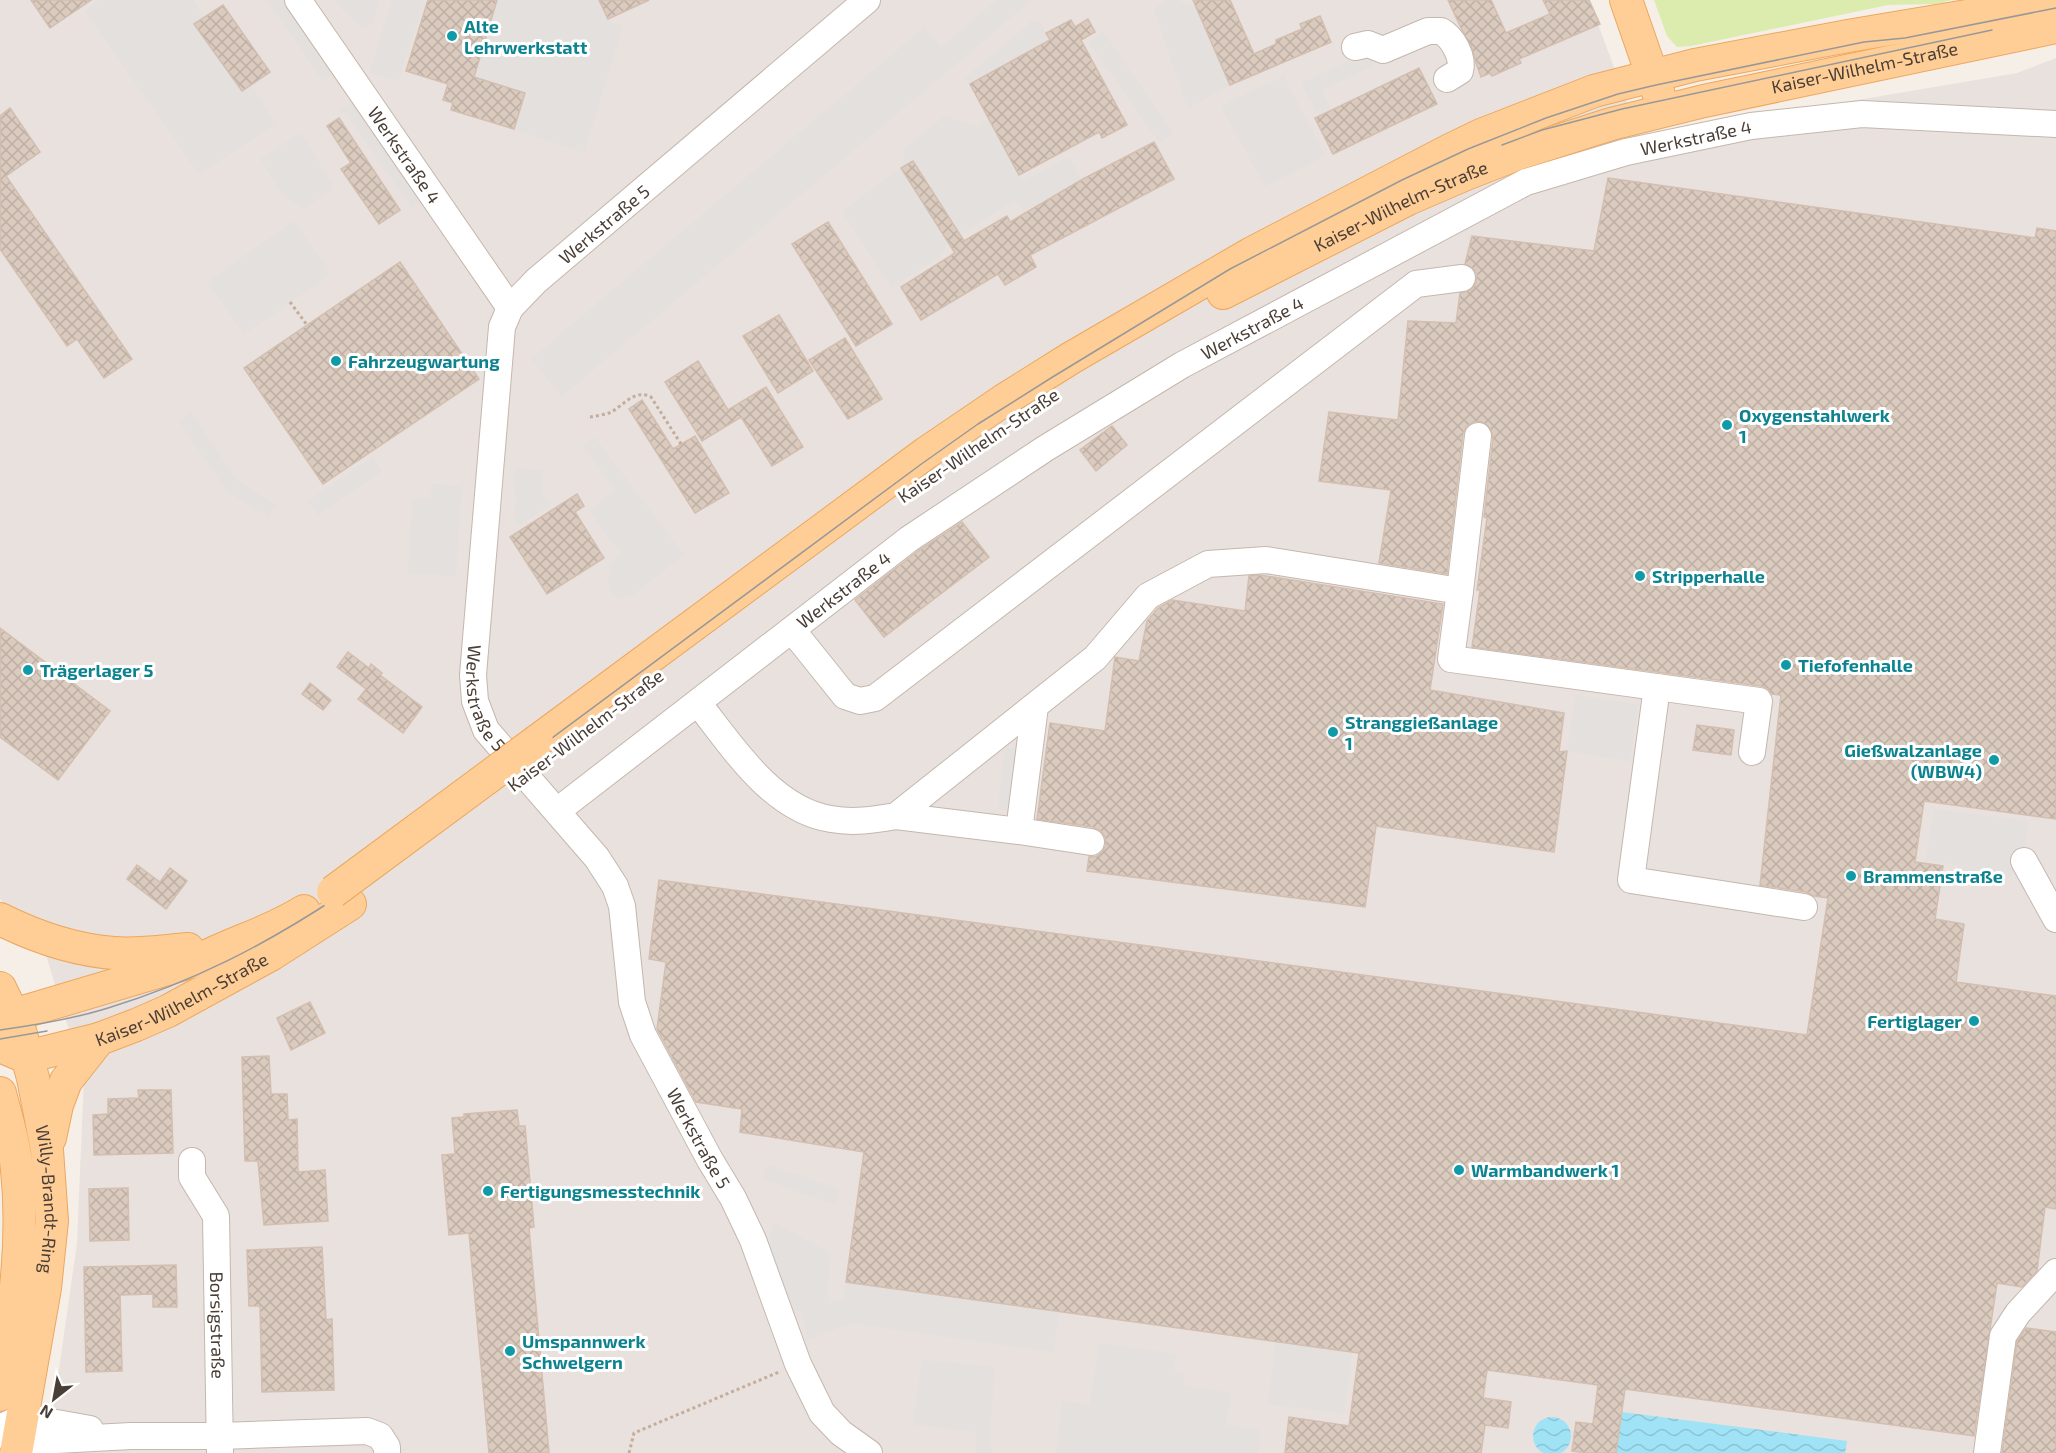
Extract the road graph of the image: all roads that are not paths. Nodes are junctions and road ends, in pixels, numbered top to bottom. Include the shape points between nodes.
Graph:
1 (298, 0) edge
2 (867, 0) edge
3 (1626, 0) edge
4 (2056, 1) edge
5 (2056, 27) edge
6 (1355, 46) dead end
7 (1652, 76) junction
8 (1447, 79) dead end
9 (1665, 110) junction
10 (2056, 124) edge
11 (1462, 278) dead end
12 (510, 308) junction
13 (1478, 436) dead end
14 (1460, 591) junction
15 (792, 630) junction
16 (1657, 687) junction
17 (698, 703) junction
18 (1035, 706) junction
19 (545, 748) junction
20 (1752, 752) dead end
21 (557, 811) junction
22 (896, 816) junction
23 (1019, 831) junction
24 (1091, 842) dead end
25 (2024, 861) dead end
26 (342, 898) junction
27 (1804, 907) dead end
28 (0, 919) edge
29 (2056, 919) edge
30 (230, 944) junction
31 (4, 1009) edge
32 (99, 1039) junction
33 (13, 1051) edge
34 (0, 1093) edge
35 (47, 1150) junction
36 (192, 1161) dead end
37 (2056, 1272) edge
38 (0, 1395) edge
39 (12, 1435) edge
40 (345, 1443) edge
41 (220, 1444) edge
42 (387, 1453) edge
43 (869, 1453) edge
44 (1987, 1453) edge

1 - 12 street, Werkstraße 4
2 - 12 street, Werkstraße 5 via 536,281
3 - 7 main road
4 - 7 main road, Kaiser-Wilhelm-Straße via 1761,51
5 - 9 main road, Kaiser-Wilhelm-Straße
6 - 8 street via 1368,44 1383,50 1428,31 1441,31 1451,39 1461,63 1460,71
7 - 9 main road
7 - 19 main road, Kaiser-Wilhelm-Straße via 1594,91 1481,135 1252,253 1071,358 926,453
9 - 19 main road, Kaiser-Wilhelm-Straße via 1600,127 1466,174 1167,322 939,468
10 - 15 street, Werkstraße 4 via 1862,114 1751,126 1626,152 1526,182 1182,365 1065,436 909,539
11 - 15 street via 1416,284 875,698 860,701 845,696
12 - 21 street, Werkstraße 5 via 502,327 476,618 475,701 486,730
13 - 14 street
14 - 16 street via 1451,659
14 - 18 street via 1266,560 1208,564 1148,596 1095,658
15 - 17 street, Werkstraße 4
16 - 20 street via 1759,701
16 - 27 street via 1631,880
17 - 21 street, Werkstraße 4
17 - 22 street via 756,777 803,810 830,819 865,821
18 - 22 street
18 - 23 street
19 - 26 main road, Kaiser-Wilhelm-Straße
21 - 43 street, Werkstraße 5 via 615,886 622,906 632,1002 643,1035 753,1240 798,1364 822,1413 841,1434
22 - 23 street
23 - 24 street
25 - 29 street
26 - 30 main road, Kaiser-Wilhelm-Straße
26 - 32 main road, Kaiser-Wilhelm-Straße via 272,954 168,1011
28 - 30 main road via 24,932 79,949 155,952
30 - 31 main road, Kaiser-Wilhelm-Straße via 201,959
31 - 33 main road, Willy-Brandt-Ring via 19,1027
32 - 33 main road, Kaiser-Wilhelm-Straße
32 - 35 main road via 66,1081
33 - 35 main road, Willy-Brandt-Ring via 33,1078
34 - 38 main road, Willy-Brandt-Ring via 17,1168 21,1231
35 - 39 main road, Willy-Brandt-Ring via 52,1221 45,1288
36 - 41 street, Borsigstraße via 192,1177 216,1216
37 - 44 street via 2018,1313 2003,1336
39 - 41 street via 131,1436
40 - 41 street
40 - 42 street via 367,1431 381,1436

